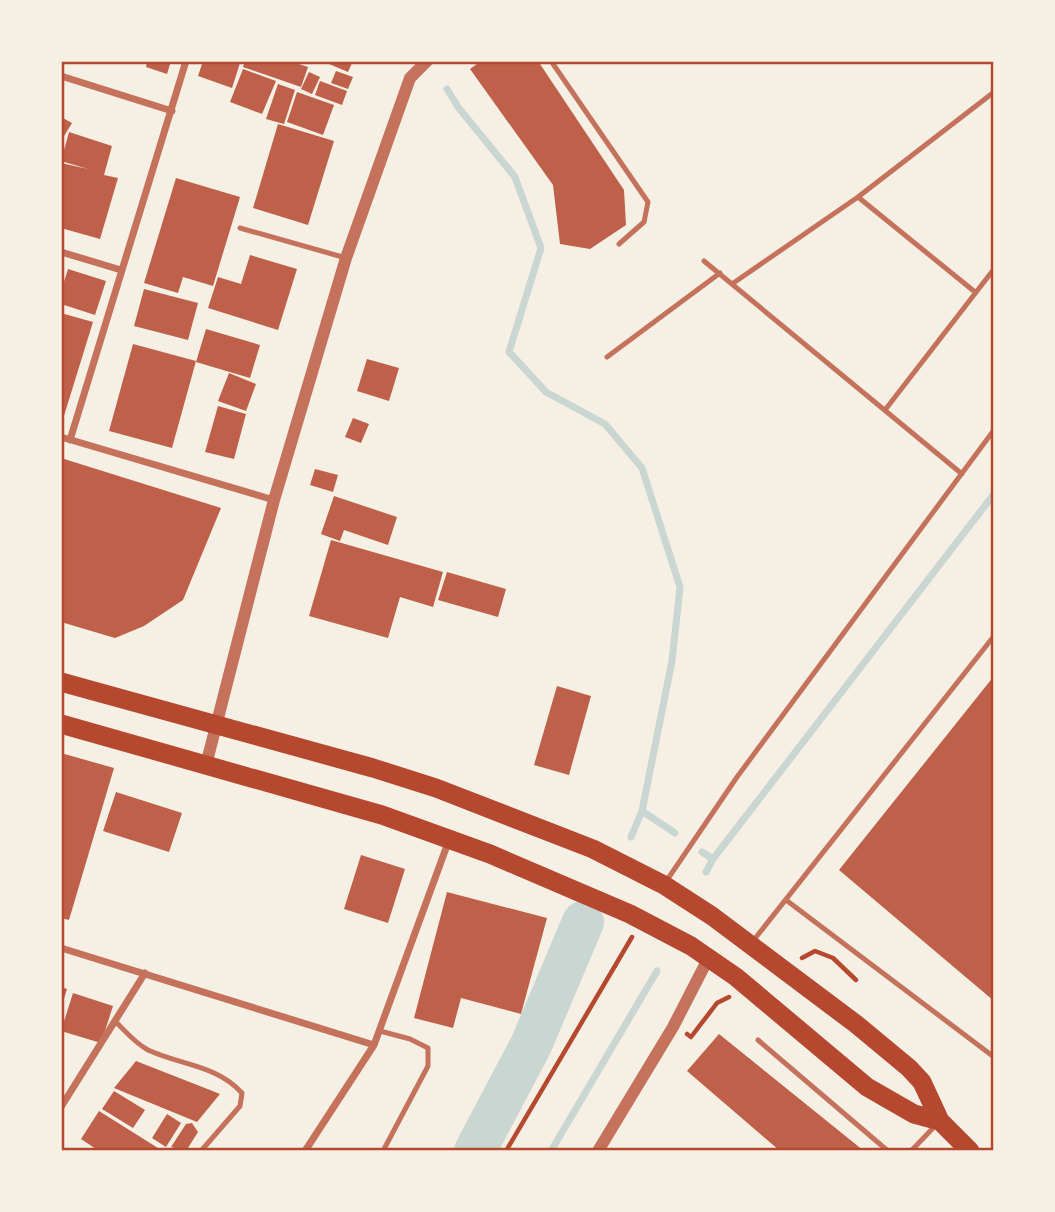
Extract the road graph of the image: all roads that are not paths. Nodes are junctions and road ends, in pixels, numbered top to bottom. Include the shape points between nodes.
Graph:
1 (186, 61) edge
2 (426, 61) edge
3 (551, 61) edge
4 (61, 76) edge
5 (994, 92) edge
6 (172, 111) junction
7 (858, 197) junction
8 (240, 228) dead end
9 (619, 244) dead end
10 (61, 252) edge
11 (346, 258) junction
12 (704, 261) dead end
13 (994, 268) edge
14 (121, 270) junction
15 (720, 274) junction
16 (732, 284) junction
17 (975, 292) junction
18 (607, 357) dead end
19 (885, 410) junction
20 (994, 430) edge
21 (66, 438) edge
22 (962, 474) junction
23 (274, 500) junction
24 (994, 636) edge
25 (61, 682) edge
26 (61, 724) edge
27 (216, 724) junction
28 (206, 765) junction
29 (450, 840) junction
30 (664, 885) junction
31 (786, 900) junction
32 (751, 943) junction
33 (61, 948) edge
34 (708, 959) junction
35 (145, 973) junction
36 (115, 1021) junction
37 (380, 1031) junction
38 (758, 1040) dead end
39 (374, 1045) junction
40 (994, 1057) edge
41 (61, 1107) edge
42 (940, 1121) junction
43 (201, 1151) edge
44 (305, 1151) edge
45 (383, 1151) edge
46 (598, 1151) edge
47 (888, 1151) edge
48 (911, 1151) edge
49 (970, 1151) edge

1 - 6 street
2 - 11 street via 410,78
3 - 9 lane via 648,202 644,222
4 - 6 street
5 - 7 lane
6 - 14 street
7 - 16 lane
7 - 17 lane
8 - 11 lane
10 - 14 street
11 - 23 street
12 - 15 lane
13 - 17 lane
14 - 21 street
15 - 16 lane
15 - 18 lane
16 - 19 lane
17 - 19 lane
19 - 22 lane
20 - 22 lane
21 - 23 street
22 - 30 lane via 737,777
23 - 27 street
24 - 31 lane
25 - 27 highway
26 - 28 highway
27 - 28 street
27 - 30 highway via 436,788 593,849
28 - 29 highway via 382,815
29 - 34 highway via 642,920
29 - 37 street
30 - 32 highway
31 - 32 lane
31 - 40 lane
32 - 42 highway via 909,1068 922,1082
33 - 35 street
34 - 42 highway via 736,977 867,1087 914,1114
34 - 46 street
35 - 36 street
35 - 39 street
36 - 41 street
36 - 43 lane via 138,1044 198,1065 233,1083 242,1093 240,1106
37 - 39 street
37 - 45 lane via 428,1048 428,1066
38 - 47 lane
39 - 44 street
42 - 48 lane
42 - 49 highway

